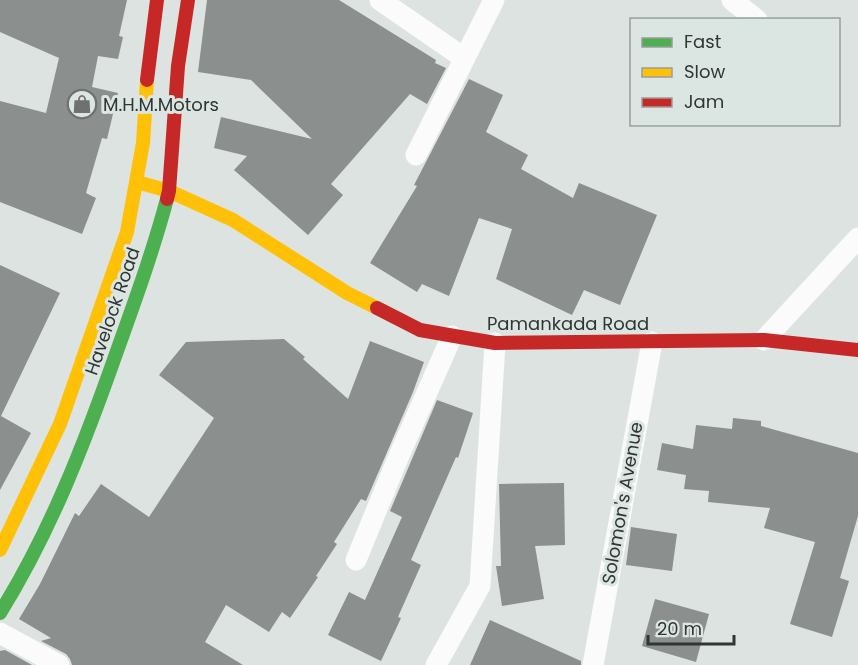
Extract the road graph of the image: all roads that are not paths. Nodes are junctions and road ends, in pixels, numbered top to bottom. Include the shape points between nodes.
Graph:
1 (157, 0) edge
2 (188, 0) edge
3 (380, 0) edge
4 (494, 0) edge
5 (732, 0) edge
6 (754, 18) edge
7 (464, 58) junction
8 (416, 155) dead end
9 (136, 182) junction
10 (169, 191) junction
11 (858, 238) edge
12 (452, 336) junction
13 (764, 340) junction
14 (652, 342) junction
15 (495, 343) junction
16 (858, 350) edge
17 (0, 550) edge
18 (356, 560) dead end
19 (0, 613) edge
20 (0, 633) edge
21 (59, 665) edge
22 (436, 665) edge
23 (593, 665) edge

1 - 9 main road, Havelock Road
2 - 10 main road, Havelock Road via 178,66
3 - 7 street
4 - 7 street
5 - 6 street
7 - 8 street
9 - 10 main road, Pamankada Road
9 - 17 main road, Havelock Road via 127,232 60,424
10 - 12 main road, Pamankada Road via 233,220 347,293 420,330
10 - 19 main road, Havelock Road via 156,240 65,490 23,576
11 - 13 street
12 - 15 main road, Pamankada Road
12 - 18 street
13 - 14 main road, Pamankada Road
13 - 16 main road, Pamankada Road
14 - 15 main road, Pamankada Road
14 - 23 street, Solomon's Avenue
15 - 22 street via 480,586
20 - 21 street

